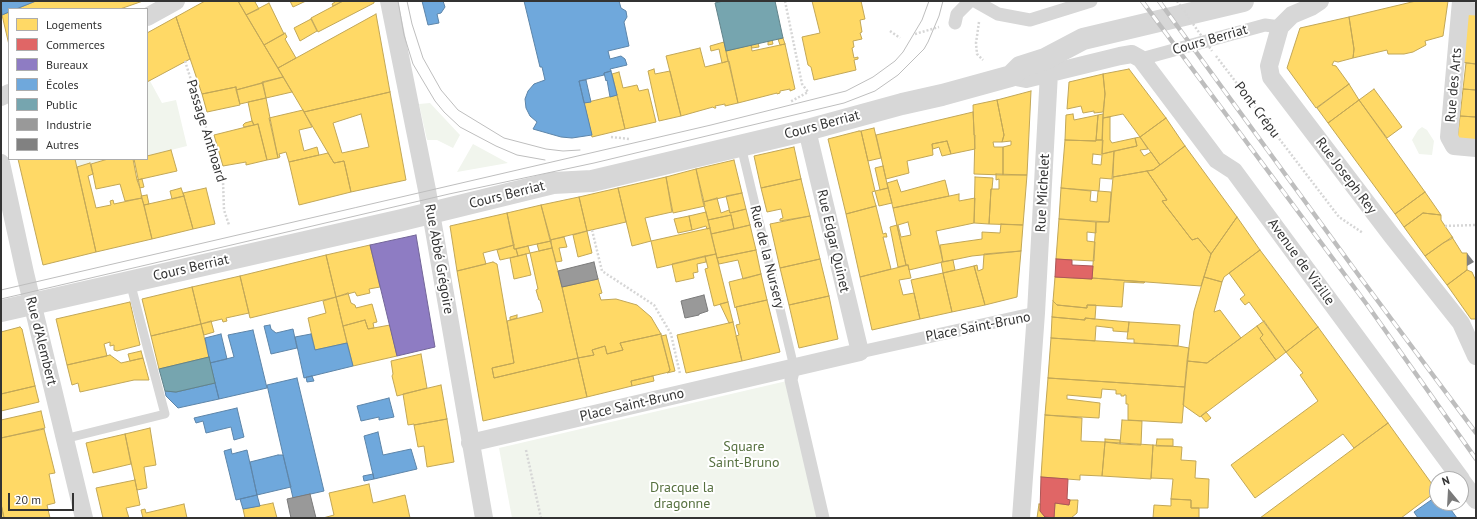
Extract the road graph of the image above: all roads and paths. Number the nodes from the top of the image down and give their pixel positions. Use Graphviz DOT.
graph roads {
  1 [pos="176,1"];
  2 [pos="389,1"];
  3 [pos="785,1"];
  4 [pos="970,1"];
  5 [pos="975,1"];
  6 [pos="1091,1"];
  7 [pos="1177,1"];
  8 [pos="1243,1"];
  9 [pos="1320,1"];
  10 [pos="1466,6"];
  11 [pos="148,16"];
  12 [pos="977,16"];
  13 [pos="955,22"];
  14 [pos="1280,27"];
  15 [pos="890,31"];
  16 [pos="915,34"];
  17 [pos="900,38"];
  18 [pos="1136,57"];
  19 [pos="185,61"];
  20 [pos="1049,73"];
  21 [pos="1011,76"];
  22 [pos="790,102"];
  23 [pos="808,130"];
  24 [pos="611,137"];
  25 [pos="630,139"];
  26 [pos="741,146"];
  27 [pos="1476,148"];
  28 [pos="1,163"];
  29 [pos="431,213"];
  30 [pos="1339,217"];
  31 [pos="229,225"];
  32 [pos="1476,225"];
  33 [pos="1445,226"];
  34 [pos="592,230"];
  35 [pos="130,282"];
  36 [pos="32,303"];
  37 [pos="1,311"];
  38 [pos="1036,313"];
  39 [pos="860,352"];
  40 [pos="1475,353"];
  41 [pos="794,367"];
  42 [pos="684,392"];
  43 [pos="64,439"];
  44 [pos="470,443"];
  45 [pos="528,459"];
  46 [pos="1455,471"];
  47 [pos="1469,490"];
  48 [pos="1476,500"];
  49 [pos="84,518"];
  50 [pos="484,518"];
  51 [pos="541,518"];
  52 [pos="823,518"];
  53 [pos="1021,518"];
  1 -- 11 [label="street"];
  2 -- 29 [label="street, Rue Abbé Grégoire"];
  3 -- 22 [label="path"];
  4 -- 13 [label="street"];
  5 -- 6 [label="street"];
  7 -- 30 [label="path, Pont Crépu, bridge"];
  8 -- 21 [label="street, Cours Berriat"];
  9 -- 14 [label="street"];
  10 -- 27 [label="street, Rue des Arts"];
  12 -- 21 [label="path"];
  13 -- 16 [label="path"];
  14 -- 18 [label="street, Cours Berriat"];
  14 -- 40 [label="street, Rue Joseph Rey"];
  15 -- 17 [label="path"];
  18 -- 20 [label="street, Cours Berriat"];
  18 -- 46 [label="street, Avenue de Vizille"];
  19 -- 31 [label="path, Passage Anthoard"];
  20 -- 21 [label="street, Cours Berriat"];
  20 -- 38 [label="street, Rue Michelet"];
  21 -- 23 [label="street, Cours Berriat"];
  23 -- 26 [label="street, Cours Berriat"];
  23 -- 39 [label="street, Rue Edgar Quinet"];
  24 -- 25 [label="path"];
  26 -- 29 [label="street, Cours Berriat"];
  26 -- 41 [label="lane, Rue de la Nursery"];
  28 -- 36 [label="street, Rue d'Alembert"];
  29 -- 35 [label="street, Cours Berriat"];
  29 -- 44 [label="street, Rue Abbé Grégoire"];
  32 -- 33 [label="path"];
  34 -- 42 [label="path"];
  35 -- 36 [label="street, Cours Berriat"];
  35 -- 43 [label="lane"];
  36 -- 37 [label="street, Cours Berriat"];
  36 -- 43 [label="street, Rue d'Alembert"];
  38 -- 39 [label="street, Place Saint-Bruno"];
  38 -- 53 [label="street, Place Saint-Bruno"];
  39 -- 41 [label="street, Place Saint-Bruno"];
  41 -- 42 [label="street, Place Saint-Bruno"];
  41 -- 52 [label="street"];
  42 -- 44 [label="street, Place Saint-Bruno"];
  43 -- 49 [label="street, Rue d'Alembert"];
  44 -- 50 [label="street, Rue Abbé Grégoire"];
  45 -- 51 [label="path"];
  47 -- 48 [label="street, Avenue de Vizille"];
}
